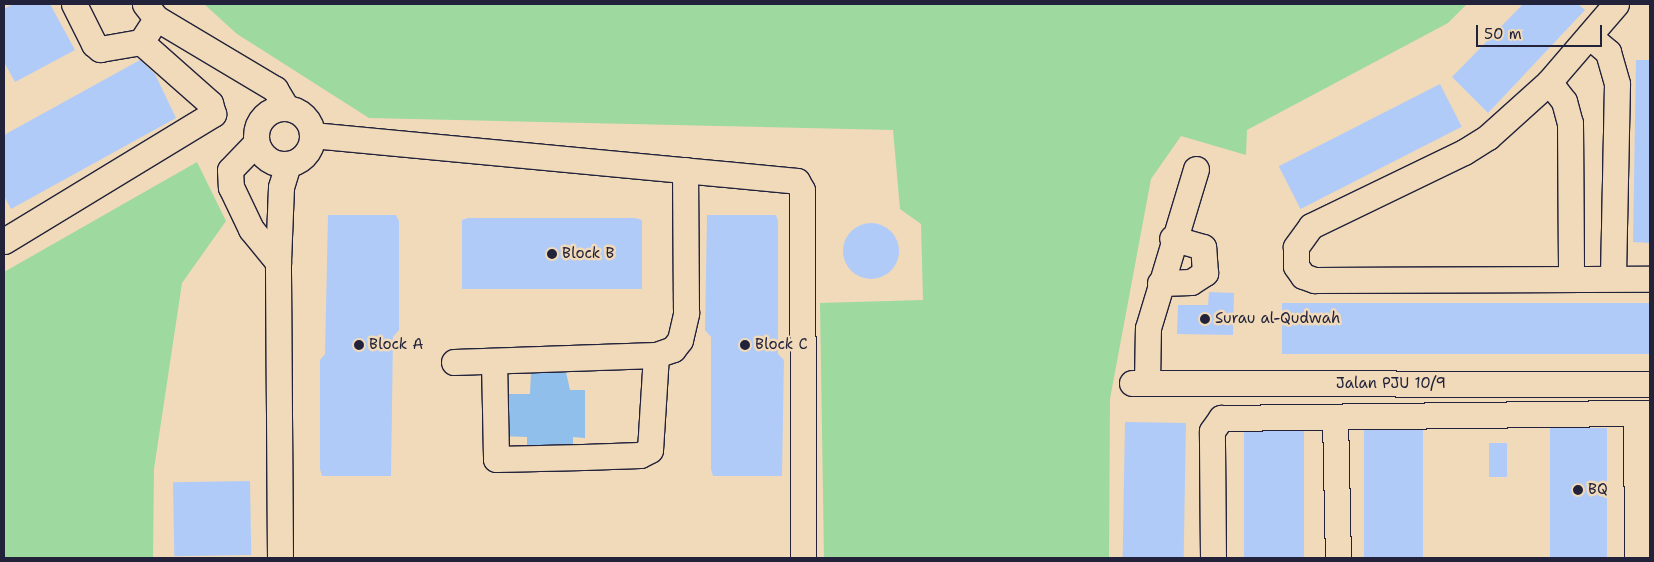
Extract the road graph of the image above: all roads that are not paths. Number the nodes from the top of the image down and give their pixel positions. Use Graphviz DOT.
graph roads {
  1 [pos="74,4"];
  2 [pos="1616,4"];
  3 [pos="151,11"];
  4 [pos="1589,36"];
  5 [pos="141,42"];
  6 [pos="1549,82"];
  7 [pos="277,110"];
  8 [pos="312,135"];
  9 [pos="256,142"];
  10 [pos="288,164"];
  11 [pos="1196,169"];
  12 [pos="685,170"];
  13 [pos="1172,238"];
  14 [pos="4,241"];
  15 [pos="278,262"];
  16 [pos="1613,278"];
  17 [pos="1571,279"];
  18 [pos="1650,279"];
  19 [pos="1160,283"];
  20 [pos="656,355"];
  21 [pos="494,361"];
  22 [pos="454,362"];
  23 [pos="1650,384"];
  24 [pos="1643,413"];
  25 [pos="1336,417"];
  26 [pos="280,558"];
  27 [pos="803,558"];
  28 [pos="1213,558"];
  29 [pos="1338,558"];
  30 [pos="1637,558"];
  1 -- 5 [label="street"];
  2 -- 4 [label="street"];
  3 -- 5 [label="street"];
  3 -- 7 [label="street"];
  4 -- 6 [label="street"];
  4 -- 16 [label="street"];
  5 -- 14 [label="street"];
  6 -- 17 [label="street"];
  6 -- 17 [label="street"];
  7 -- 8 [label="street"];
  7 -- 9 [label="street"];
  8 -- 10 [label="street"];
  8 -- 12 [label="street"];
  9 -- 10 [label="street"];
  9 -- 15 [label="street"];
  10 -- 15 [label="street"];
  11 -- 13 [label="street"];
  12 -- 20 [label="street"];
  12 -- 27 [label="street"];
  13 -- 19 [label="street"];
  13 -- 19 [label="street"];
  15 -- 26 [label="street"];
  16 -- 17 [label="street"];
  16 -- 18 [label="street"];
  19 -- 23 [label="street, Jalan PJU 10/9"];
  20 -- 21 [label="street"];
  20 -- 21 [label="street"];
  21 -- 22 [label="street"];
  24 -- 25 [label="street"];
  24 -- 30 [label="street"];
  25 -- 28 [label="street"];
  25 -- 29 [label="street"];
}
